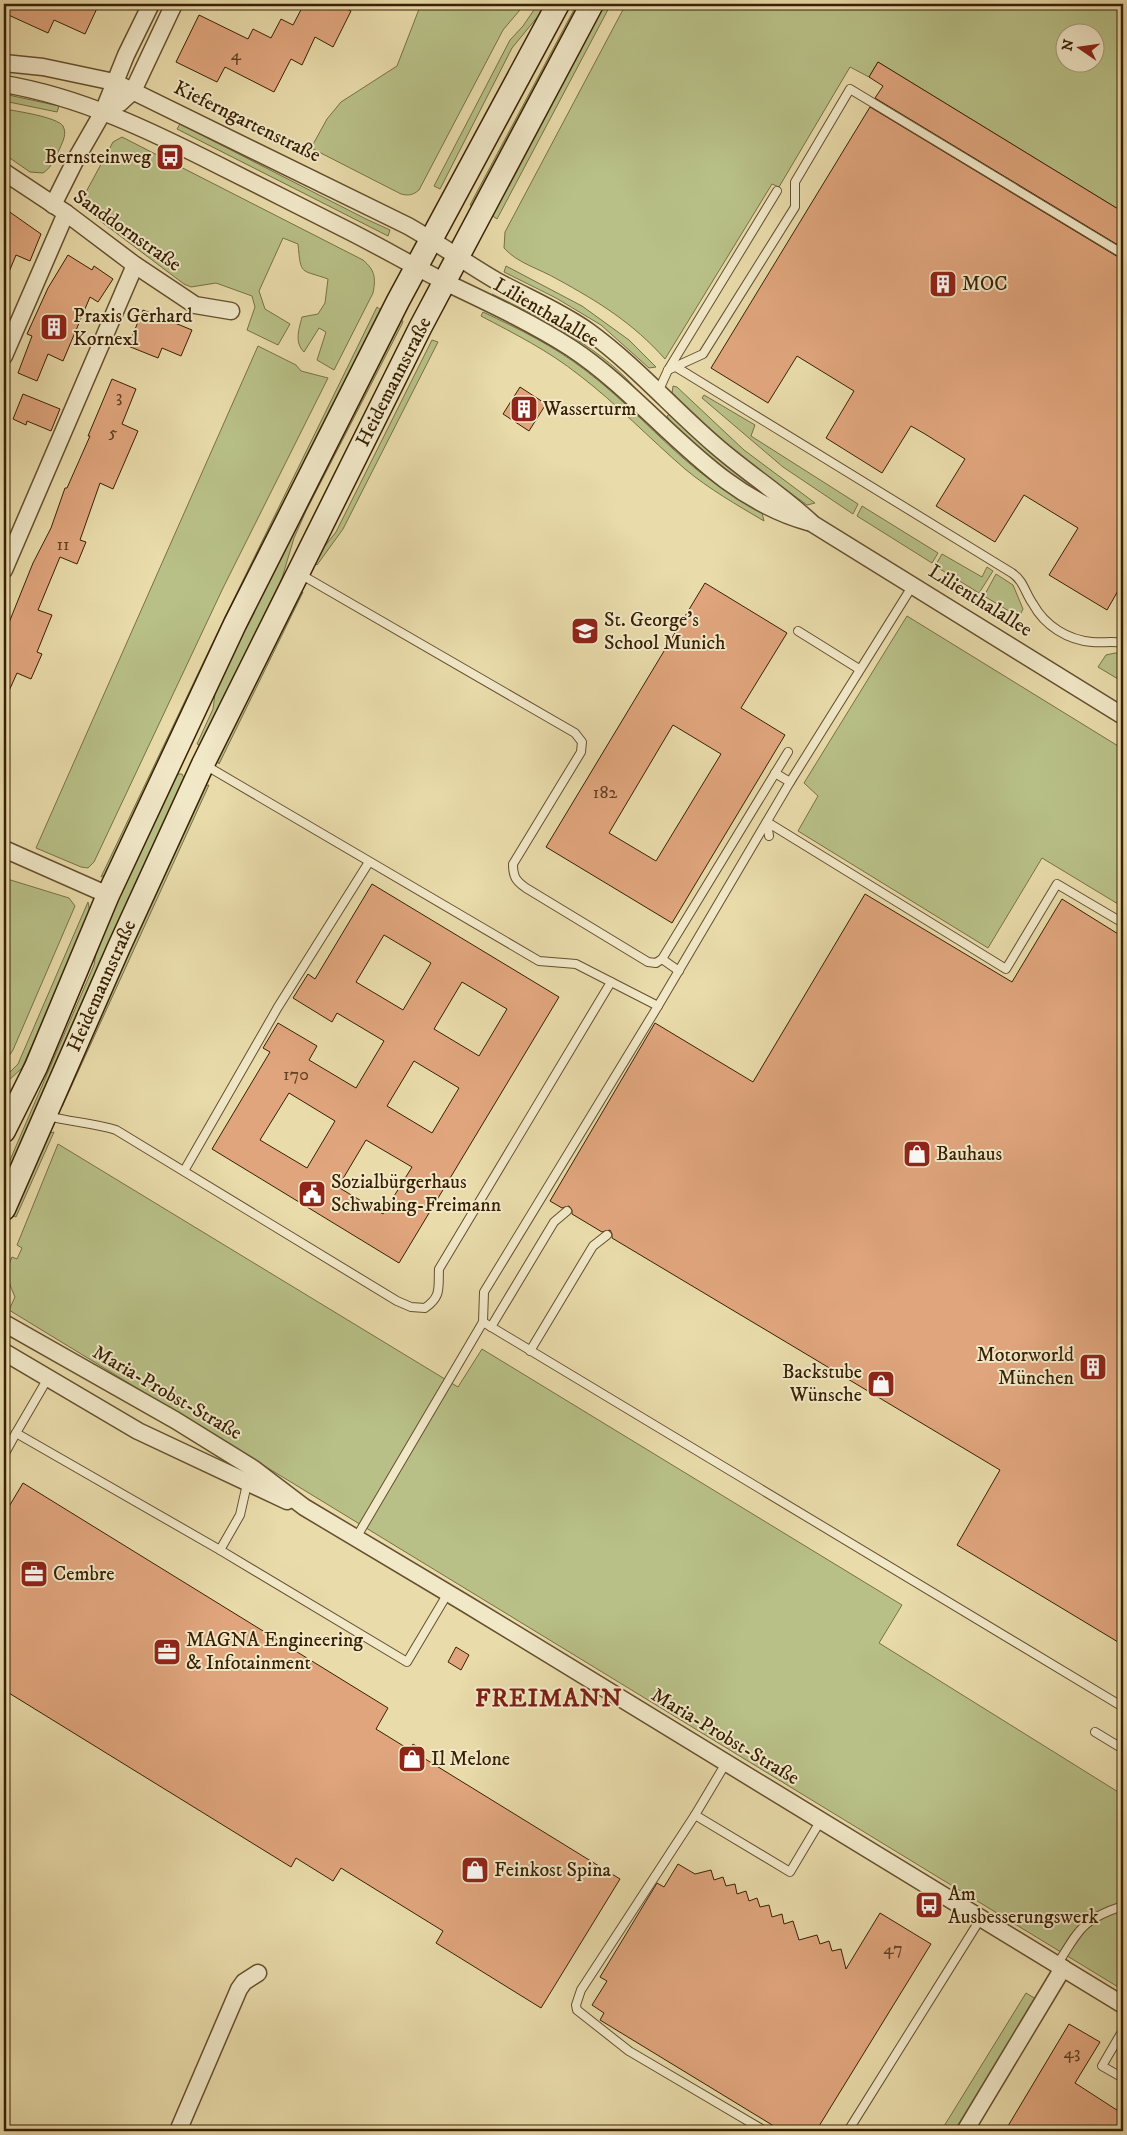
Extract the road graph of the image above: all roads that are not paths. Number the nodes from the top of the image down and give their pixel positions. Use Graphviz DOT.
graph roads {
  1 [pos="151,4"];
  2 [pos="174,4"];
  3 [pos="558,4"];
  4 [pos="592,4"];
  5 [pos="4,63"];
  6 [pos="114,82"];
  7 [pos="4,84"];
  8 [pos="133,91"];
  9 [pos="103,112"];
  10 [pos="4,172"];
  11 [pos="777,191"];
  12 [pos="60,209"];
  13 [pos="432,240"];
  14 [pos="1123,254"];
  15 [pos="458,257"];
  16 [pos="135,264"];
  17 [pos="417,266"];
  18 [pos="445,282"];
  19 [pos="231,310"];
  20 [pos="4,356"];
  21 [pos="676,367"];
  22 [pos="668,370"];
  23 [pos="658,392"];
  24 [pos="644,409"];
  25 [pos="813,524"];
  26 [pos="4,570"];
  27 [pos="298,573"];
  28 [pos="913,584"];
  29 [pos="798,631"];
  30 [pos="1123,643"];
  31 [pos="859,669"];
  32 [pos="1123,716"];
  33 [pos="176,751"];
  34 [pos="788,752"];
  35 [pos="203,764"];
  36 [pos="775,773"];
  37 [pos="790,782"];
  38 [pos="767,822"];
  39 [pos="769,836"];
  40 [pos="4,849"];
  41 [pos="369,862"];
  42 [pos="108,895"];
  43 [pos="1123,923"];
  44 [pos="662,960"];
  45 [pos="679,970"];
  46 [pos="611,982"];
  47 [pos="658,1006"];
  48 [pos="44,1115"];
  49 [pos="4,1131"];
  50 [pos="184,1171"];
  51 [pos="4,1209"];
  52 [pos="567,1211"];
  53 [pos="607,1235"];
  54 [pos="4,1322"];
  55 [pos="483,1322"];
  56 [pos="491,1327"];
  57 [pos="530,1350"];
  58 [pos="4,1352"];
  59 [pos="48,1378"];
  60 [pos="16,1433"];
  61 [pos="4,1455"];
  62 [pos="247,1484"];
  63 [pos="304,1507"];
  64 [pos="356,1538"];
  65 [pos="220,1550"];
  66 [pos="448,1593"];
  67 [pos="1123,1707"];
  68 [pos="1095,1732"];
  69 [pos="1123,1749"];
  70 [pos="726,1763"];
  71 [pos="695,1815"];
  72 [pos="821,1820"];
  73 [pos="1123,1906"];
  74 [pos="981,1918"];
  75 [pos="1060,1967"];
  76 [pos="258,1973"];
  77 [pos="1123,2005"];
  78 [pos="1123,2030"];
  79 [pos="1123,2078"];
  80 [pos="178,2131"];
  81 [pos="765,2131"];
  82 [pos="848,2131"];
  83 [pos="964,2131"];
  1 -- 6 [label="street"];
  2 -- 8 [label="street"];
  3 -- 13 [label="main road, Heidemannstraße"];
  4 -- 15 [label="main road, Heidemannstraße"];
  5 -- 6 [label="street, Kieferngartenstraße"];
  6 -- 8 [label="street, Kieferngartenstraße"];
  6 -- 9 [label="street"];
  7 -- 9 [label="street"];
  8 -- 9 [label="street"];
  8 -- 13 [label="street, Kieferngartenstraße"];
  9 -- 12 [label="street"];
  9 -- 17 [label="street"];
  10 -- 12 [label="street, Sanddornstraße"];
  11 -- 22 [label="lane"];
  12 -- 16 [label="street, Sanddornstraße"];
  12 -- 20 [label="street"];
  13 -- 15 [label="street, Kieferngartenstraße"];
  13 -- 17 [label="main road, Heidemannstraße"];
  14 -- 21 [label="lane"];
  15 -- 18 [label="main road, Heidemannstraße"];
  15 -- 23 [label="street, Lilienthalallee"];
  16 -- 19 [label="street, Sanddornstraße"];
  16 -- 26 [label="street"];
  17 -- 18 [label="street, Lilienthalallee"];
  17 -- 33 [label="main road, Heidemannstraße"];
  18 -- 24 [label="street, Lilienthalallee"];
  18 -- 27 [label="main road, Heidemannstraße"];
  21 -- 22 [label="lane"];
  21 -- 30 [label="lane"];
  22 -- 23 [label="lane"];
  23 -- 24 [label="street"];
  23 -- 25 [label="street, Lilienthalallee"];
  24 -- 25 [label="street, Lilienthalallee"];
  25 -- 28 [label="street, Lilienthalallee"];
  27 -- 35 [label="main road, Heidemannstraße"];
  27 -- 44 [label="lane"];
  28 -- 31 [label="lane"];
  28 -- 32 [label="street, Lilienthalallee"];
  29 -- 31 [label="lane"];
  31 -- 37 [label="lane"];
  33 -- 35 [label="main road"];
  33 -- 42 [label="main road, Heidemannstraße"];
  34 -- 36 [label="lane"];
  35 -- 41 [label="lane"];
  35 -- 48 [label="main road, Heidemannstraße"];
  36 -- 37 [label="lane"];
  36 -- 44 [label="lane"];
  37 -- 38 [label="lane"];
  38 -- 39 [label="lane"];
  38 -- 43 [label="lane"];
  38 -- 45 [label="lane"];
  40 -- 42 [label="street"];
  41 -- 46 [label="lane"];
  41 -- 50 [label="lane"];
  42 -- 49 [label="main road, Heidemannstraße"];
  44 -- 45 [label="lane"];
  45 -- 47 [label="lane"];
  46 -- 47 [label="lane"];
  46 -- 50 [label="lane"];
  47 -- 55 [label="lane"];
  48 -- 50 [label="lane"];
  48 -- 51 [label="main road, Heidemannstraße"];
  52 -- 56 [label="lane"];
  53 -- 57 [label="lane"];
  54 -- 63 [label="street, Maria-Probst-Straße"];
  55 -- 56 [label="lane"];
  55 -- 64 [label="lane"];
  56 -- 57 [label="lane"];
  57 -- 67 [label="lane"];
  58 -- 59 [label="street, Maria-Probst-Straße"];
  59 -- 60 [label="lane"];
  59 -- 62 [label="street, Maria-Probst-Straße"];
  60 -- 61 [label="lane"];
  60 -- 65 [label="lane"];
  62 -- 63 [label="street, Maria-Probst-Straße"];
  62 -- 65 [label="lane"];
  63 -- 64 [label="street, Maria-Probst-Straße"];
  64 -- 66 [label="street, Maria-Probst-Straße"];
  65 -- 66 [label="lane"];
  66 -- 70 [label="street, Maria-Probst-Straße"];
  68 -- 69 [label="lane"];
  70 -- 71 [label="lane"];
  70 -- 72 [label="street, Maria-Probst-Straße"];
  71 -- 72 [label="lane"];
  71 -- 81 [label="lane"];
  72 -- 74 [label="street, Maria-Probst-Straße"];
  73 -- 75 [label="lane"];
  74 -- 75 [label="street, Maria-Probst-Straße"];
  74 -- 82 [label="lane"];
  75 -- 77 [label="street, Maria-Probst-Straße"];
  75 -- 83 [label="street"];
  76 -- 80 [label="street"];
  78 -- 79 [label="lane"];
}
